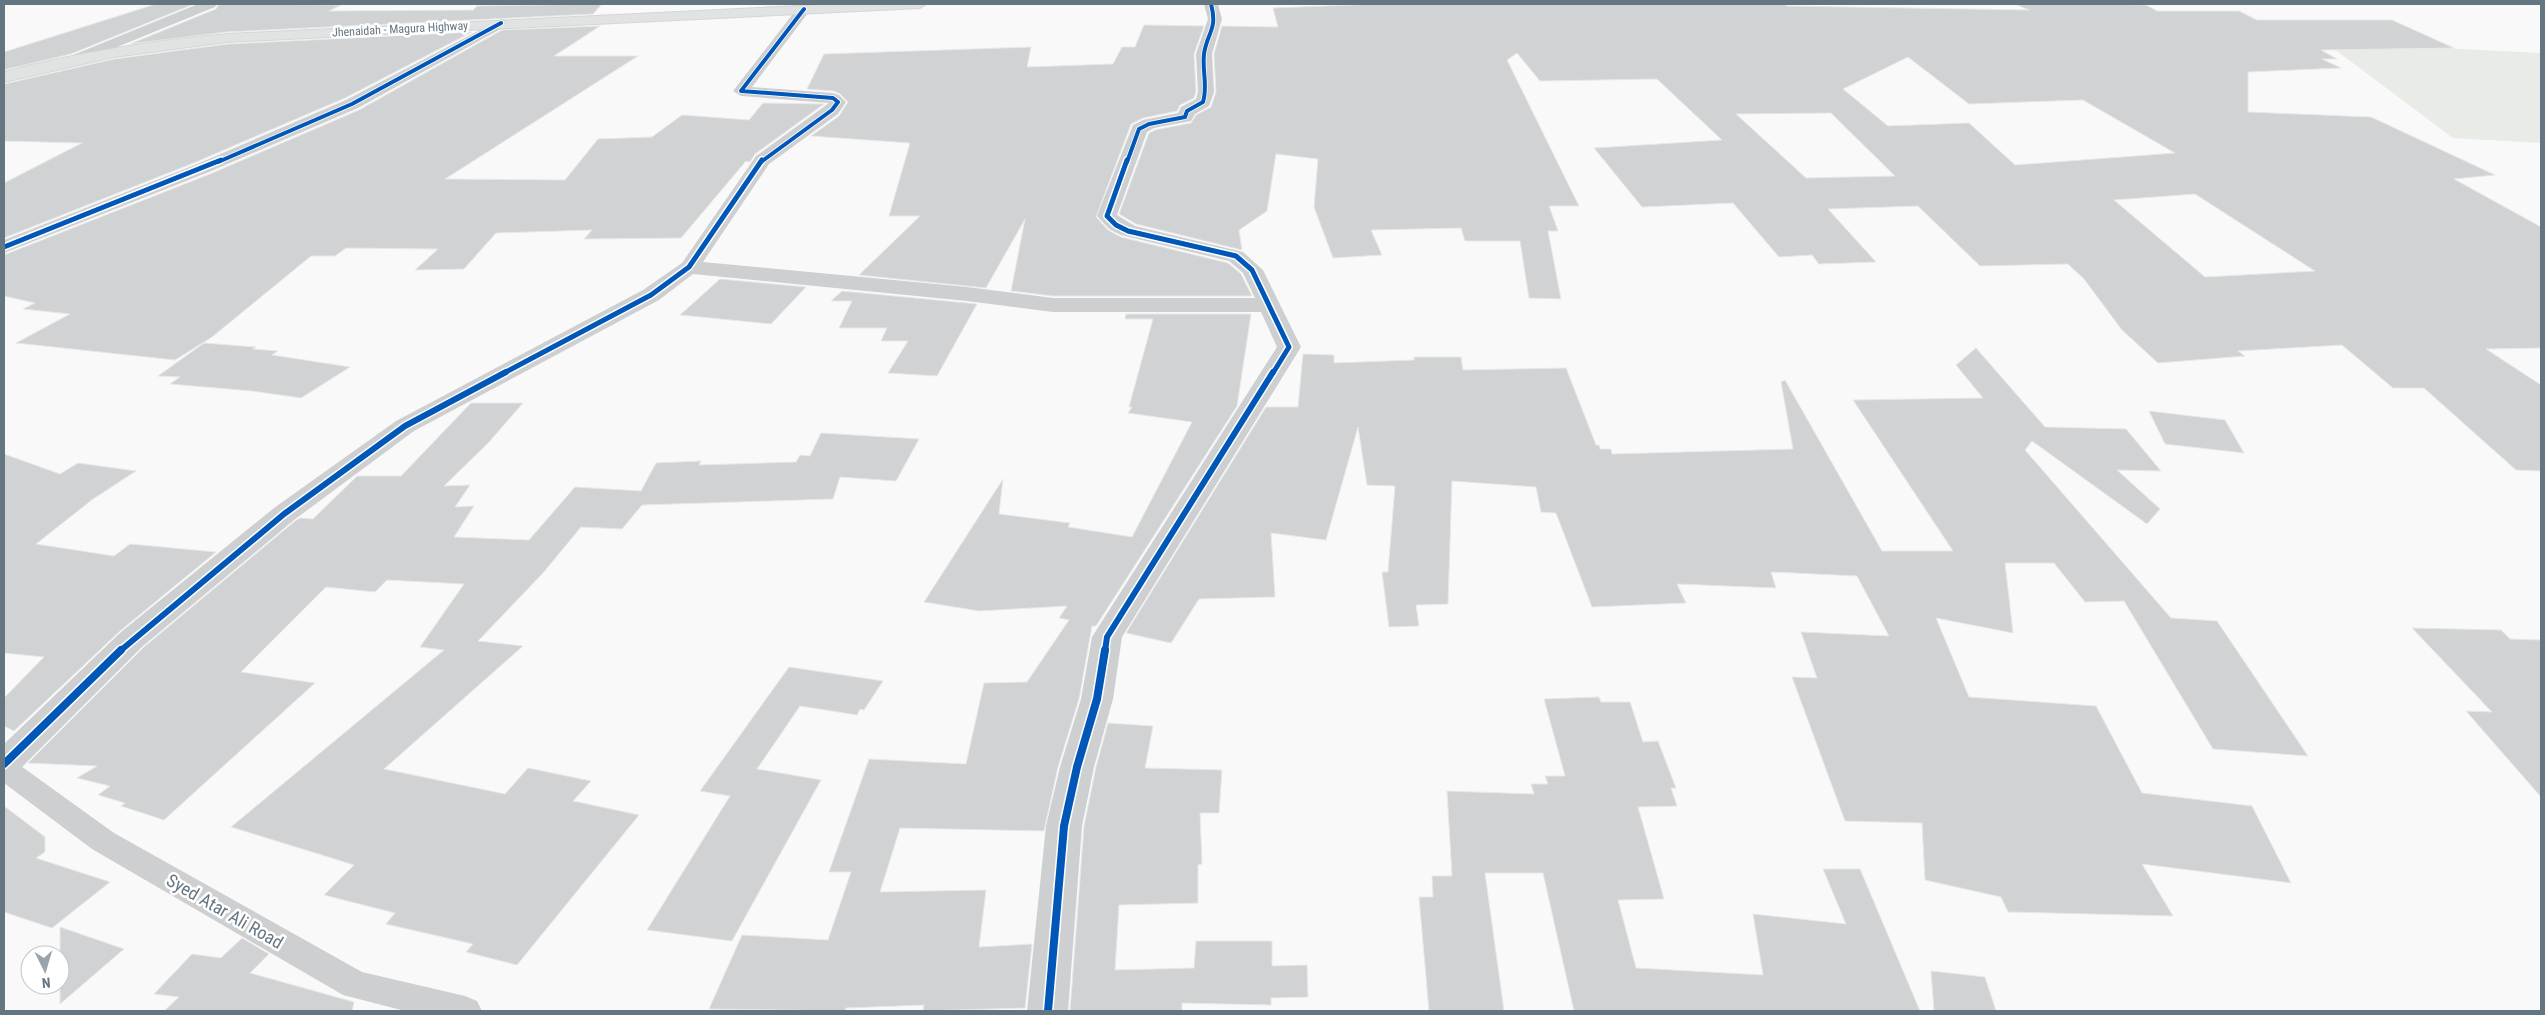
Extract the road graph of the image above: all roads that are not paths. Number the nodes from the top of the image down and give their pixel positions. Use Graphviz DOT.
graph roads {
  1 [pos="210,4"];
  2 [pos="920,4"];
  3 [pos="1211,4"];
  4 [pos="804,9"];
  5 [pos="501,23"];
  6 [pos="78,58"];
  7 [pos="4,77"];
  8 [pos="4,247"];
  9 [pos="689,268"];
  10 [pos="1270,305"];
  11 [pos="4,766"];
  12 [pos="465,1011"];
  13 [pos="1048,1011"];
  1 -- 6 [label="street"];
  2 -- 4 [label="highway, Jhenaidah - Magura Highway"];
  3 -- 10 [label="street"];
  4 -- 5 [label="highway, Jhenaidah - Magura Highway"];
  4 -- 9 [label="street"];
  5 -- 6 [label="highway, Jhenaidah - Magura Highway"];
  5 -- 8 [label="street"];
  6 -- 7 [label="highway, Jhenaidah - Magura Highway"];
  9 -- 10 [label="street"];
  9 -- 11 [label="street"];
  10 -- 13 [label="street"];
  11 -- 12 [label="lane, Syed Atar Ali Road"];
}
